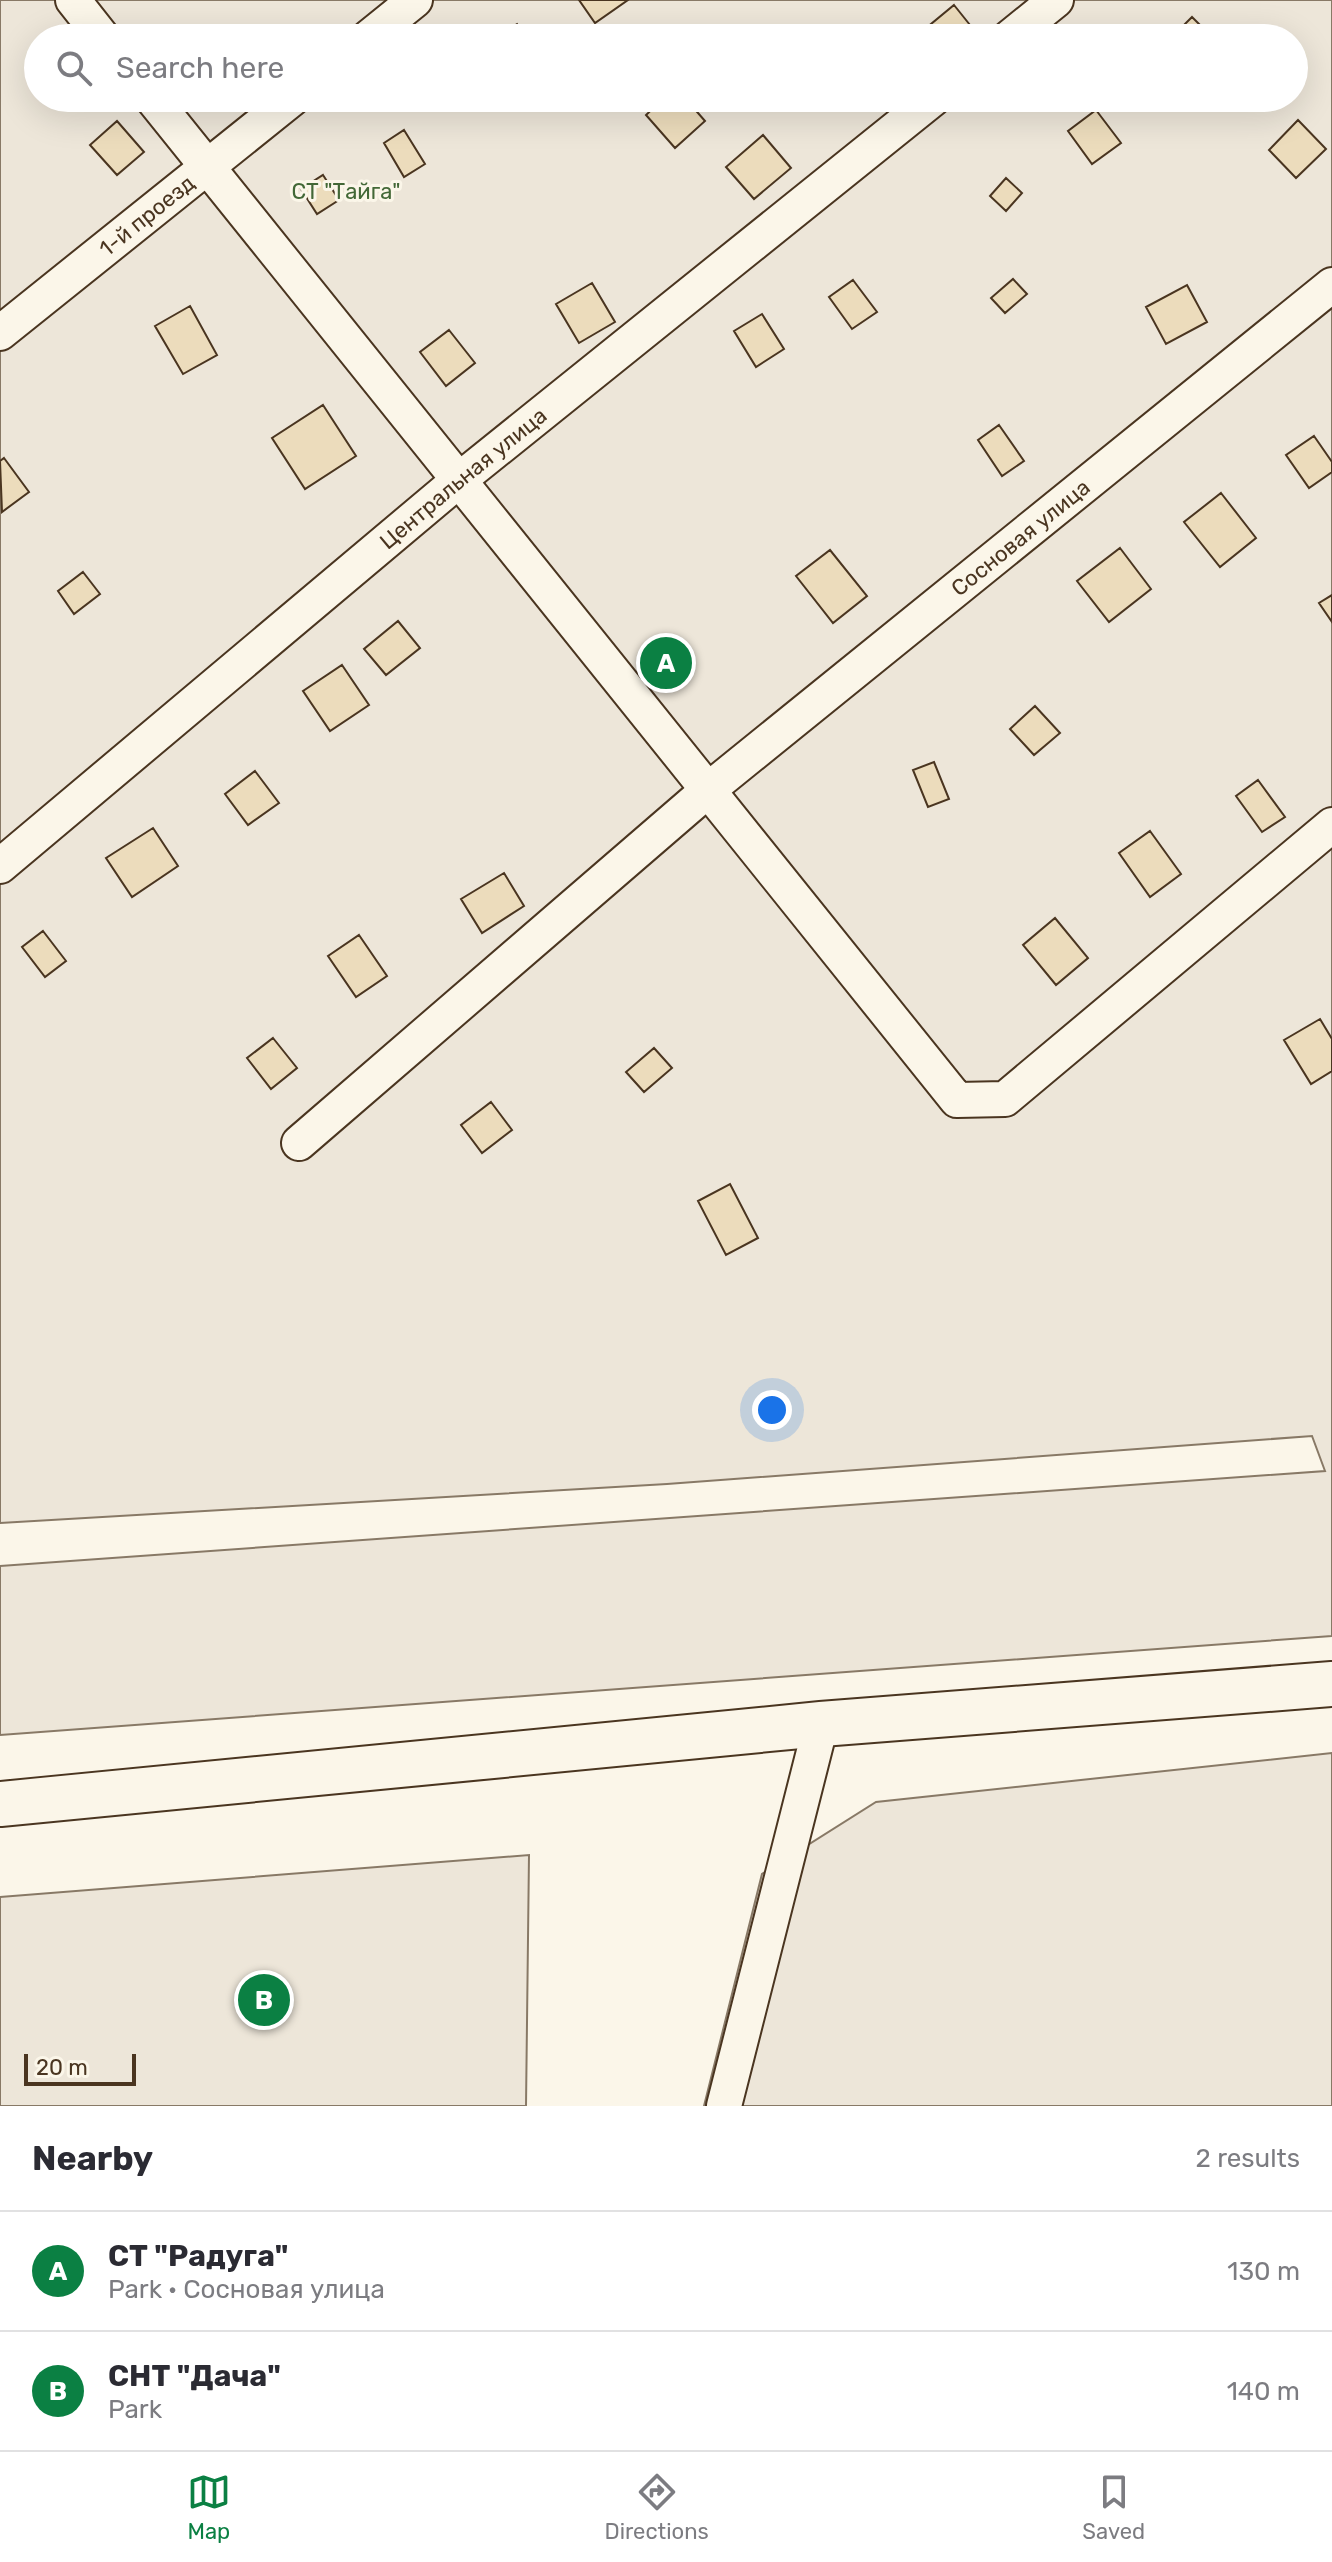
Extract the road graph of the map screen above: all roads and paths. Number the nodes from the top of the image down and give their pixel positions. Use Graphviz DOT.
graph roads {
  1 [pos="73,0"];
  2 [pos="415,0"];
  3 [pos="1056,0"];
  4 [pos="92,24"];
  5 [pos="385,24"];
  6 [pos="1026,24"];
  7 [pos="163,112"];
  8 [pos="276,112"];
  9 [pos="917,112"];
  10 [pos="207,167"];
  11 [pos="1332,285"];
  12 [pos="0,333"];
  13 [pos="459,480"];
  14 [pos="708,790"];
  15 [pos="1332,825"];
  16 [pos="0,866"];
  17 [pos="299,1143"];
  18 [pos="1332,1684"];
  19 [pos="821,1724"];
  20 [pos="0,1804"];
  21 [pos="724,2106"];
  1 -- 4 [label="street"];
  2 -- 5 [label="street"];
  3 -- 6 [label="street"];
  7 -- 10 [label="street"];
  8 -- 10 [label="street, 1-й проезд"];
  9 -- 13 [label="street, Центральная улица"];
  10 -- 12 [label="street, 1-й проезд"];
  10 -- 13 [label="street"];
  11 -- 14 [label="street, Сосновая улица"];
  13 -- 14 [label="street"];
  13 -- 16 [label="street, Центральная улица"];
  14 -- 15 [label="street"];
  14 -- 17 [label="street, Сосновая улица"];
  18 -- 19 [label="main road"];
  19 -- 20 [label="main road"];
  19 -- 21 [label="street"];
}
